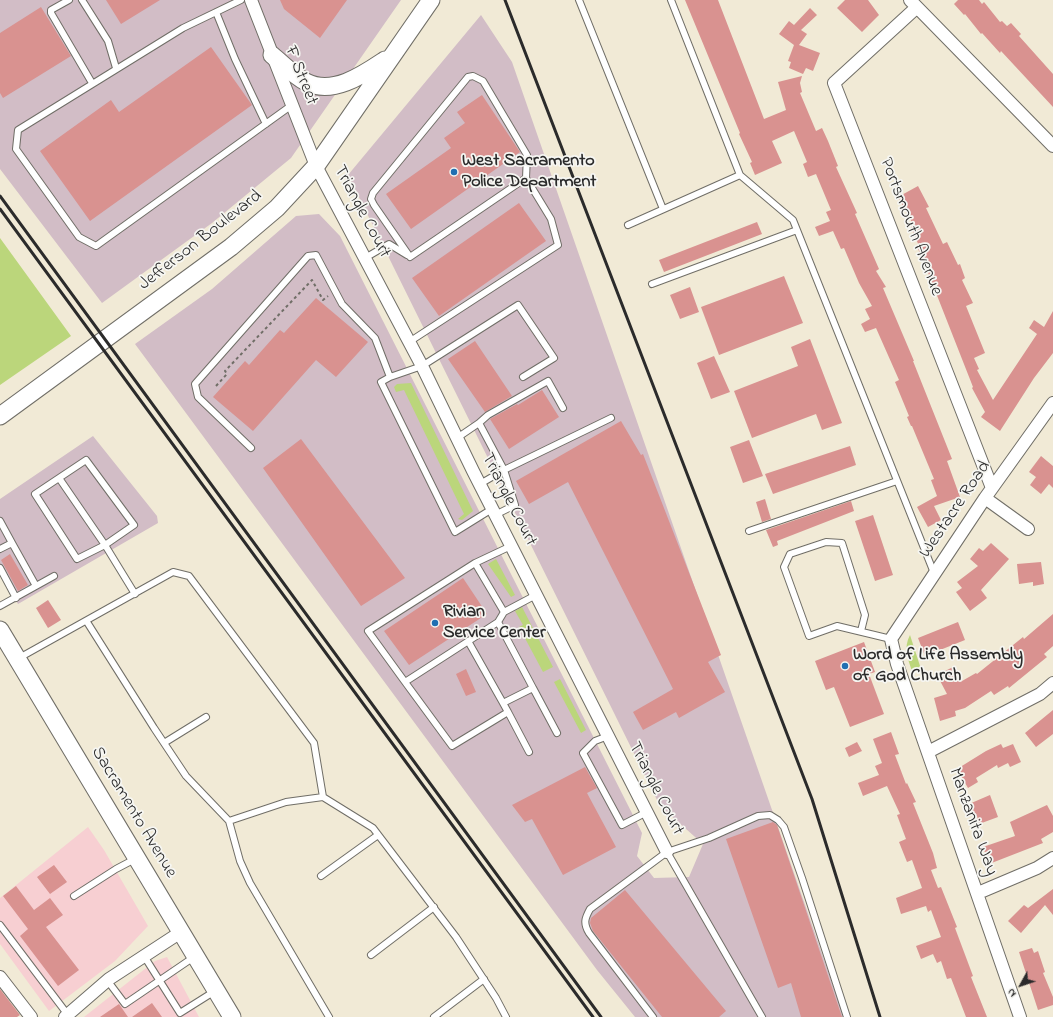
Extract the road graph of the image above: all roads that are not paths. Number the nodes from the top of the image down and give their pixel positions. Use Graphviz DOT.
graph roads {
  1 [pos="69,0"];
  2 [pos="82,0"];
  3 [pos="241,0"];
  4 [pos="251,0"];
  5 [pos="431,0"];
  6 [pos="579,0"];
  7 [pos="671,0"];
  8 [pos="913,4"];
  9 [pos="216,12"];
  10 [pos="394,54"];
  11 [pos="272,55"];
  12 [pos="116,68"];
  13 [pos="92,83"];
  14 [pos="292,105"];
  15 [pos="266,124"];
  16 [pos="1053,146"];
  17 [pos="316,166"];
  18 [pos="740,175"];
  19 [pos="526,178"];
  20 [pos="663,209"];
  21 [pos="628,225"];
  22 [pos="797,230"];
  23 [pos="410,257"];
  24 [pos="365,258"];
  25 [pos="652,284"];
  26 [pos="410,342"];
  27 [pos="422,366"];
  28 [pos="390,377"];
  29 [pos="524,377"];
  30 [pos="1053,403"];
  31 [pos="563,408"];
  32 [pos="0,416"];
  33 [pos="611,418"];
  34 [pos="479,423"];
  35 [pos="457,438"];
  36 [pos="251,448"];
  37 [pos="504,470"];
  38 [pos="59,478"];
  39 [pos="897,481"];
  40 [pos="480,484"];
  41 [pos="992,488"];
  42 [pos="985,498"];
  43 [pos="494,512"];
  44 [pos="0,521"];
  45 [pos="1028,529"];
  46 [pos="749,531"];
  47 [pos="12,543"];
  48 [pos="105,545"];
  49 [pos="511,546"];
  50 [pos="0,550"];
  51 [pos="22,560"];
  52 [pos="475,563"];
  53 [pos="16,564"];
  54 [pos="3,570"];
  55 [pos="29,573"];
  56 [pos="934,573"];
  57 [pos="54,576"];
  58 [pos="23,577"];
  59 [pos="36,586"];
  60 [pos="134,594"];
  61 [pos="536,595"];
  62 [pos="16,598"];
  63 [pos="0,606"];
  64 [pos="504,612"];
  65 [pos="87,622"];
  66 [pos="498,622"];
  67 [pos="0,630"];
  68 [pos="861,631"];
  69 [pos="891,639"];
  70 [pos="468,641"];
  71 [pos="18,659"];
  72 [pos="405,682"];
  73 [pos="1053,683"];
  74 [pos="532,688"];
  75 [pos="503,703"];
  76 [pos="508,712"];
  77 [pos="206,717"];
  78 [pos="557,733"];
  79 [pos="608,736"];
  80 [pos="164,744"];
  81 [pos="529,752"];
  82 [pos="928,752"];
  83 [pos="323,797"];
  84 [pos="647,812"];
  85 [pos="229,821"];
  86 [pos="378,835"];
  87 [pos="667,852"];
  88 [pos="137,858"];
  89 [pos="1053,858"];
  90 [pos="321,876"];
  91 [pos="978,893"];
  92 [pos="74,896"];
  93 [pos="434,907"];
  94 [pos="0,925"];
  95 [pos="181,932"];
  96 [pos="371,955"];
  97 [pos="144,956"];
  98 [pos="195,956"];
  99 [pos="0,977"];
  100 [pos="484,979"];
  101 [pos="107,980"];
  102 [pos="159,980"];
  103 [pos="216,991"];
  104 [pos="66,1016"];
  105 [pos="31,1017"];
  106 [pos="232,1017"];
  107 [pos="329,1017"];
  108 [pos="434,1017"];
  109 [pos="506,1017"];
  110 [pos="653,1017"];
  111 [pos="762,1017"];
  112 [pos="847,1017"];
  113 [pos="1020,1017"];
  1 -- 13 [label="lane"];
  2 -- 12 [label="lane"];
  3 -- 9 [label="lane"];
  4 -- 11 [label="street, F Street"];
  5 -- 10 [label="main road, Jefferson Boulevard"];
  6 -- 20 [label="lane"];
  7 -- 18 [label="lane"];
  8 -- 16 [label="street"];
  8 -- 41 [label="street, Portsmouth Avenue"];
  9 -- 12 [label="lane"];
  9 -- 15 [label="lane"];
  10 -- 11 [label="main road"];
  10 -- 17 [label="main road, Jefferson Boulevard"];
  11 -- 14 [label="street, F Street"];
  12 -- 13 [label="lane"];
  13 -- 15 [label="lane"];
  14 -- 15 [label="lane"];
  14 -- 17 [label="street, F Street"];
  17 -- 24 [label="street, Triangle Court"];
  17 -- 32 [label="main road, Jefferson Boulevard"];
  18 -- 20 [label="lane"];
  18 -- 22 [label="lane"];
  19 -- 23 [label="lane"];
  19 -- 23 [label="lane"];
  19 -- 26 [label="lane"];
  20 -- 21 [label="lane"];
  22 -- 25 [label="lane"];
  22 -- 39 [label="lane"];
  23 -- 24 [label="lane"];
  24 -- 26 [label="street, Triangle Court"];
  26 -- 27 [label="street, Triangle Court"];
  27 -- 28 [label="lane"];
  27 -- 29 [label="lane"];
  27 -- 35 [label="street, Triangle Court"];
  28 -- 36 [label="lane"];
  28 -- 43 [label="lane"];
  30 -- 41 [label="street, Westacre Road"];
  31 -- 34 [label="lane"];
  33 -- 37 [label="lane"];
  34 -- 35 [label="lane"];
  34 -- 37 [label="lane"];
  35 -- 40 [label="street, Triangle Court"];
  37 -- 40 [label="lane"];
  37 -- 43 [label="lane"];
  38 -- 48 [label="lane"];
  38 -- 48 [label="lane"];
  38 -- 48 [label="lane"];
  39 -- 46 [label="lane"];
  39 -- 56 [label="lane"];
  40 -- 43 [label="street, Triangle Court"];
  41 -- 42 [label="street, Westacre Road"];
  42 -- 45 [label="street"];
  42 -- 56 [label="street, Westacre Road"];
  43 -- 49 [label="street, Triangle Court"];
  44 -- 47 [label="lane"];
  47 -- 50 [label="lane"];
  47 -- 51 [label="lane"];
  48 -- 60 [label="lane"];
  49 -- 52 [label="lane"];
  49 -- 61 [label="street, Triangle Court"];
  51 -- 53 [label="lane"];
  51 -- 55 [label="lane"];
  52 -- 64 [label="lane"];
  52 -- 72 [label="lane"];
  54 -- 62 [label="lane"];
  55 -- 58 [label="lane"];
  55 -- 59 [label="lane"];
  56 -- 69 [label="street, Westacre Road"];
  57 -- 59 [label="lane"];
  59 -- 62 [label="lane"];
  60 -- 65 [label="lane"];
  60 -- 83 [label="lane"];
  61 -- 64 [label="lane"];
  61 -- 79 [label="street, Triangle Court"];
  62 -- 63 [label="lane"];
  64 -- 66 [label="lane"];
  65 -- 71 [label="lane"];
  65 -- 80 [label="lane"];
  66 -- 70 [label="lane"];
  66 -- 74 [label="lane"];
  67 -- 71 [label="main road, Sacramento Avenue"];
  68 -- 68 [label="lane"];
  68 -- 69 [label="lane"];
  69 -- 82 [label="street, Manzanita Way"];
  70 -- 72 [label="lane"];
  70 -- 75 [label="lane"];
  71 -- 88 [label="main road, Sacramento Avenue"];
  72 -- 76 [label="lane"];
  73 -- 82 [label="street"];
  74 -- 75 [label="lane"];
  74 -- 78 [label="lane"];
  75 -- 76 [label="lane"];
  76 -- 81 [label="lane"];
  77 -- 80 [label="lane"];
  79 -- 84 [label="street, Triangle Court"];
  79 -- 84 [label="lane"];
  80 -- 85 [label="lane"];
  82 -- 91 [label="street, Manzanita Way"];
  83 -- 85 [label="lane"];
  83 -- 86 [label="lane"];
  84 -- 87 [label="street, Triangle Court"];
  85 -- 107 [label="lane"];
  86 -- 90 [label="lane"];
  86 -- 93 [label="lane"];
  87 -- 110 [label="lane"];
  87 -- 111 [label="lane"];
  87 -- 112 [label="lane"];
  88 -- 92 [label="lane"];
  88 -- 95 [label="main road, Sacramento Avenue"];
  89 -- 91 [label="street"];
  91 -- 113 [label="street, Manzanita Way"];
  93 -- 96 [label="lane"];
  93 -- 100 [label="lane"];
  94 -- 104 [label="lane"];
  95 -- 97 [label="street"];
  95 -- 98 [label="main road, Sacramento Avenue"];
  97 -- 101 [label="street"];
  97 -- 102 [label="lane"];
  98 -- 102 [label="lane"];
  98 -- 103 [label="main road, Sacramento Avenue"];
  99 -- 105 [label="street"];
  100 -- 108 [label="lane"];
  100 -- 109 [label="lane"];
  101 -- 102 [label="lane"];
  101 -- 104 [label="street"];
  102 -- 103 [label="lane"];
  103 -- 106 [label="main road, Sacramento Avenue"];
}
